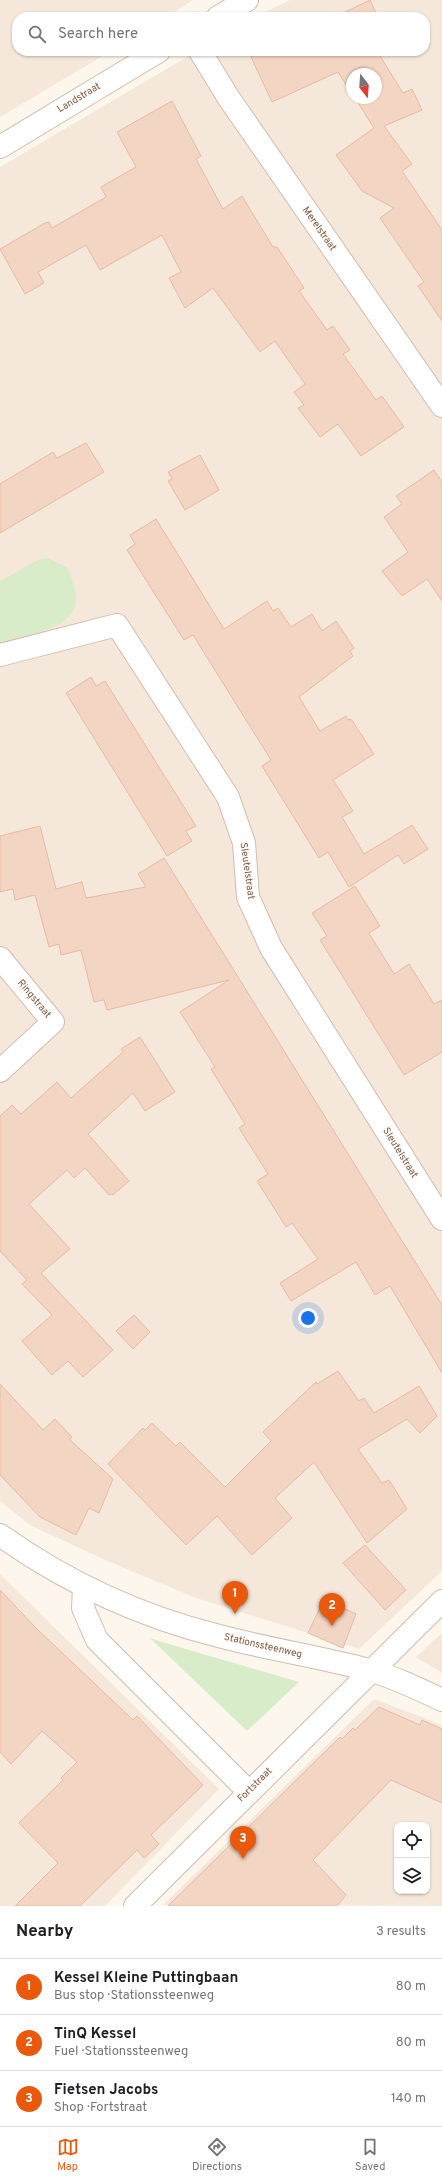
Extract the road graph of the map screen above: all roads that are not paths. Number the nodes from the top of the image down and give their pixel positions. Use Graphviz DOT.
graph roads {
  1 [pos="247,0"];
  2 [pos="227,12"];
  3 [pos="151,56"];
  4 [pos="203,56"];
  5 [pos="0,147"];
  6 [pos="442,406"];
  7 [pos="0,656"];
  8 [pos="0,958"];
  9 [pos="0,1071"];
  10 [pos="442,1219"];
  11 [pos="0,1535"];
  12 [pos="84,1588"];
  13 [pos="442,1600"];
  14 [pos="370,1670"];
  15 [pos="442,1700"];
  16 [pos="249,1792"];
  17 [pos="140,1904"];
  1 -- 2 [label="street"];
  3 -- 5 [label="street, Landstraat"];
  4 -- 6 [label="street, Merelstraat"];
  7 -- 10 [label="street, Sleutelstraat"];
  8 -- 9 [label="street, Ringstraat"];
  11 -- 12 [label="street, Stationssteenweg"];
  12 -- 14 [label="street, Stationssteenweg"];
  12 -- 16 [label="street"];
  13 -- 14 [label="street, Fortstraat"];
  14 -- 15 [label="street, Stationssteenweg"];
  14 -- 16 [label="street, Fortstraat"];
  16 -- 17 [label="street, Fortstraat"];
}
